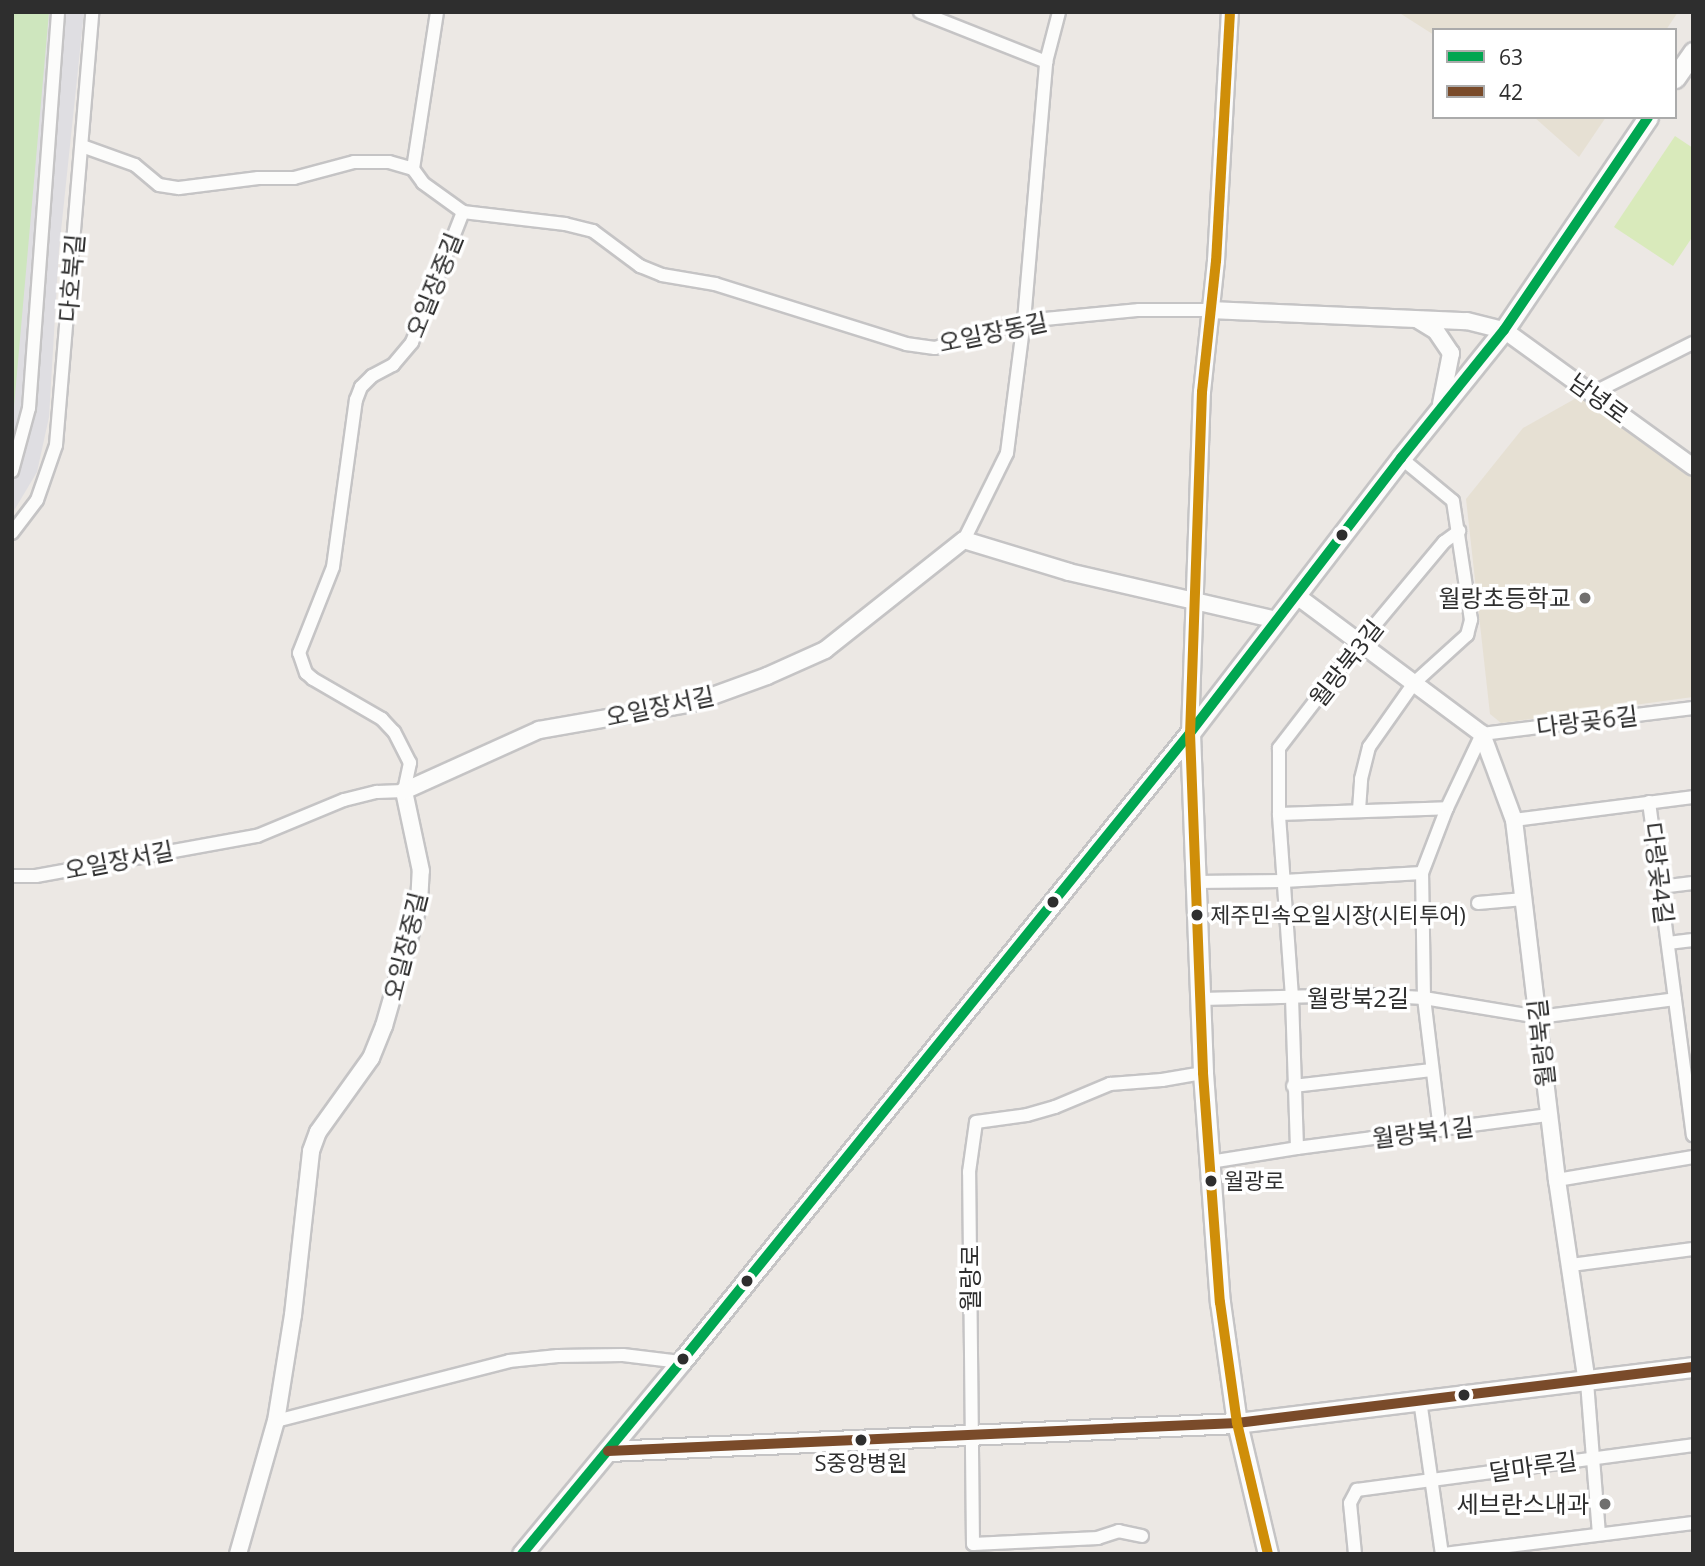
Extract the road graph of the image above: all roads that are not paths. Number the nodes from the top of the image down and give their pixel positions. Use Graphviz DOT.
graph roads {
  1 [pos="58,12"];
  2 [pos="92,12"];
  3 [pos="437,12"];
  4 [pos="920,12"];
  5 [pos="1059,12"];
  6 [pos="1230,12"];
  7 [pos="1693,52"];
  8 [pos="1046,62"];
  9 [pos="1677,75"];
  10 [pos="1647,119"];
  11 [pos="82,146"];
  12 [pos="413,169"];
  13 [pos="463,212"];
  14 [pos="1210,310"];
  15 [pos="1416,319"];
  16 [pos="1024,321"];
  17 [pos="1504,330"];
  18 [pos="1693,343"];
  19 [pos="1593,393"];
  20 [pos="1438,412"];
  21 [pos="1401,458"];
  22 [pos="1693,467"];
  23 [pos="12,471"];
  24 [pos="1459,531"];
  25 [pos="12,533"];
  26 [pos="964,540"];
  27 [pos="1297,596"];
  28 [pos="1193,601"];
  29 [pos="1278,620"];
  30 [pos="1359,644"];
  31 [pos="1413,683"];
  32 [pos="1693,708"];
  33 [pos="1190,733"];
  34 [pos="1482,734"];
  35 [pos="404,791"];
  36 [pos="1693,797"];
  37 [pos="1649,802"];
  38 [pos="1447,808"];
  39 [pos="1359,810"];
  40 [pos="1279,814"];
  41 [pos="1514,820"];
  42 [pos="1422,873"];
  43 [pos="12,876"];
  44 [pos="1284,881"];
  45 [pos="1195,882"];
  46 [pos="1693,883"];
  47 [pos="1660,887"];
  48 [pos="1524,899"];
  49 [pos="1478,903"];
  50 [pos="1693,940"];
  51 [pos="1668,943"];
  52 [pos="1292,998"];
  53 [pos="1424,998"];
  54 [pos="1200,999"];
  55 [pos="1675,999"];
  56 [pos="1539,1017"];
  57 [pos="1687,1046"];
  58 [pos="1432,1070"];
  59 [pos="1203,1073"];
  60 [pos="1293,1086"];
  61 [pos="1549,1115"];
  62 [pos="1440,1130"];
  63 [pos="1693,1135"];
  64 [pos="1297,1148"];
  65 [pos="1693,1157"];
  66 [pos="1210,1162"];
  67 [pos="1557,1180"];
  68 [pos="1693,1249"];
  69 [pos="1571,1265"];
  70 [pos="681,1362"];
  71 [pos="1693,1367"];
  72 [pos="1587,1382"];
  73 [pos="1420,1400"];
  74 [pos="276,1421"];
  75 [pos="1237,1423"];
  76 [pos="970,1435"];
  77 [pos="1693,1444"];
  78 [pos="608,1451"];
  79 [pos="1593,1458"];
  80 [pos="1431,1480"];
  81 [pos="1693,1523"];
  82 [pos="1599,1534"];
  83 [pos="1142,1536"];
  84 [pos="1005,1549"];
  85 [pos="238,1554"];
  86 [pos="522,1554"];
  87 [pos="1268,1554"];
  88 [pos="1355,1554"];
  89 [pos="1443,1554"];
  1 -- 23 [label="street"];
  2 -- 11 [label="street, 다호북길"];
  3 -- 12 [label="street"];
  4 -- 8 [label="street"];
  5 -- 8 [label="street"];
  6 -- 14 [label="street"];
  7 -- 9 [label="main road"];
  8 -- 16 [label="street"];
  10 -- 17 [label="main road"];
  11 -- 12 [label="street"];
  11 -- 25 [label="street, 다호북길"];
  12 -- 13 [label="street, 오일장중길"];
  13 -- 16 [label="street, 오일장동길"];
  13 -- 35 [label="street, 오일장중길"];
  14 -- 15 [label="street, 오일장동길"];
  14 -- 16 [label="street, 오일장동길"];
  14 -- 28 [label="street"];
  15 -- 17 [label="street, 오일장동길"];
  15 -- 20 [label="street"];
  16 -- 26 [label="street"];
  17 -- 19 [label="street, 남녕로"];
  17 -- 20 [label="main road"];
  18 -- 19 [label="street"];
  19 -- 22 [label="street, 남녕로"];
  20 -- 21 [label="main road"];
  21 -- 24 [label="street"];
  21 -- 27 [label="main road"];
  24 -- 30 [label="street, 월랑북3길"];
  24 -- 31 [label="street"];
  26 -- 28 [label="street"];
  26 -- 35 [label="street, 오일장서길"];
  27 -- 29 [label="main road"];
  27 -- 30 [label="street"];
  28 -- 29 [label="street"];
  28 -- 33 [label="street"];
  29 -- 33 [label="main road"];
  30 -- 31 [label="street"];
  30 -- 40 [label="street, 월랑북3길"];
  31 -- 34 [label="street"];
  31 -- 39 [label="street"];
  32 -- 34 [label="street, 다랑곶6길"];
  33 -- 45 [label="main road"];
  33 -- 70 [label="main road"];
  34 -- 38 [label="street"];
  34 -- 41 [label="street, 월랑북길"];
  35 -- 43 [label="street, 오일장서길"];
  35 -- 74 [label="street, 오일장중길"];
  36 -- 37 [label="street"];
  37 -- 41 [label="street"];
  37 -- 47 [label="street, 다랑곶4길"];
  38 -- 39 [label="street"];
  38 -- 42 [label="street"];
  39 -- 40 [label="street"];
  40 -- 44 [label="street, 월랑북3길"];
  41 -- 48 [label="street, 월랑북길"];
  42 -- 44 [label="street"];
  42 -- 53 [label="street, 월랑북2길"];
  44 -- 45 [label="street"];
  44 -- 52 [label="street, 월랑북2길"];
  45 -- 54 [label="main road"];
  46 -- 47 [label="street"];
  47 -- 51 [label="street, 다랑곶4길"];
  48 -- 49 [label="street"];
  48 -- 56 [label="street, 월랑북길"];
  50 -- 51 [label="street, 다랑곶4길"];
  51 -- 55 [label="street, 다랑곶4길"];
  52 -- 53 [label="street, 월랑북2길"];
  52 -- 54 [label="street, 월랑북2길"];
  52 -- 60 [label="street"];
  53 -- 56 [label="street, 월랑북2길"];
  53 -- 58 [label="street, 월랑북2길"];
  54 -- 59 [label="main road"];
  55 -- 56 [label="street"];
  55 -- 57 [label="street, 다랑곶4길"];
  56 -- 61 [label="street, 월랑북길"];
  57 -- 63 [label="street, 다랑곶4길"];
  58 -- 60 [label="street"];
  58 -- 62 [label="street, 월랑북2길"];
  59 -- 66 [label="main road"];
  59 -- 76 [label="street, 월랑로"];
  60 -- 64 [label="street"];
  61 -- 62 [label="street, 월랑북1길"];
  61 -- 67 [label="street, 월랑북길"];
  62 -- 64 [label="street, 월랑북1길"];
  64 -- 66 [label="street, 월랑북1길"];
  65 -- 67 [label="street"];
  66 -- 75 [label="main road"];
  67 -- 69 [label="street, 월랑북길"];
  68 -- 69 [label="street"];
  69 -- 72 [label="street, 월랑북길"];
  70 -- 74 [label="street"];
  70 -- 78 [label="main road"];
  71 -- 72 [label="main road"];
  72 -- 73 [label="main road"];
  72 -- 79 [label="street, 달마루길"];
  73 -- 75 [label="main road"];
  73 -- 80 [label="street"];
  74 -- 85 [label="street, 오일장중길"];
  75 -- 76 [label="main road"];
  75 -- 87 [label="main road"];
  76 -- 78 [label="main road"];
  76 -- 84 [label="street, 월랑로"];
  77 -- 79 [label="street, 달마루길"];
  78 -- 86 [label="main road"];
  79 -- 80 [label="street, 달마루길"];
  79 -- 82 [label="street, 달마루길"];
  80 -- 88 [label="street, 달마루길"];
  80 -- 89 [label="street"];
  81 -- 82 [label="street"];
  82 -- 89 [label="street"];
  83 -- 84 [label="street, 월랑로"];
}
